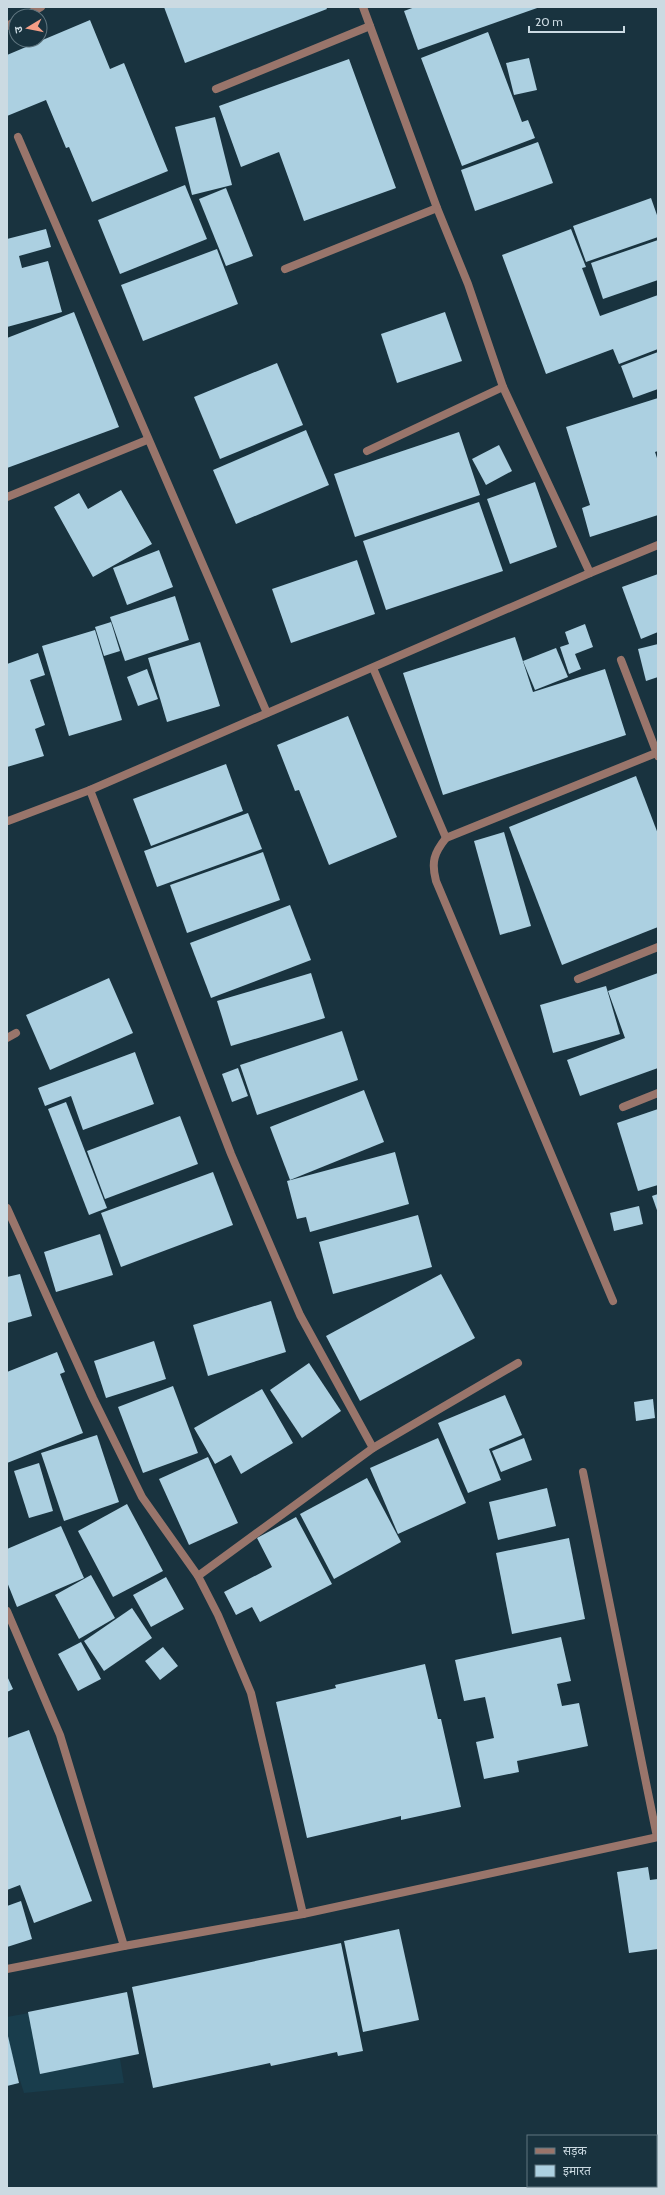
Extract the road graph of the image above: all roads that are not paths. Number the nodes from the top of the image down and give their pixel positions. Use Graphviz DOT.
graph roads {
  1 [pos="363,7"];
  2 [pos="370,26"];
  3 [pos="216,90"];
  4 [pos="18,137"];
  5 [pos="437,208"];
  6 [pos="285,269"];
  7 [pos="503,387"];
  8 [pos="147,440"];
  9 [pos="367,451"];
  10 [pos="7,497"];
  11 [pos="658,545"];
  12 [pos="590,573"];
  13 [pos="621,660"];
  14 [pos="374,668"];
  15 [pos="266,713"];
  16 [pos="657,755"];
  17 [pos="90,790"];
  18 [pos="8,821"];
  19 [pos="446,838"];
  20 [pos="658,947"];
  21 [pos="578,978"];
  22 [pos="16,1033"];
  23 [pos="7,1038"];
  24 [pos="658,1093"];
  25 [pos="623,1106"];
  26 [pos="7,1208"];
  27 [pos="613,1301"];
  28 [pos="518,1363"];
  29 [pos="373,1448"];
  30 [pos="583,1472"];
  31 [pos="198,1576"];
  32 [pos="7,1611"];
  33 [pos="657,1837"];
  34 [pos="303,1914"];
  35 [pos="124,1946"];
  36 [pos="7,1970"];
  1 -- 2 [label="street"];
  2 -- 3 [label="street"];
  2 -- 5 [label="street"];
  4 -- 8 [label="street"];
  5 -- 6 [label="street"];
  5 -- 7 [label="street"];
  7 -- 9 [label="street"];
  7 -- 12 [label="street"];
  8 -- 10 [label="street"];
  8 -- 15 [label="street"];
  11 -- 12 [label="street"];
  12 -- 14 [label="street"];
  13 -- 16 [label="street"];
  14 -- 15 [label="street"];
  14 -- 19 [label="street"];
  15 -- 17 [label="street"];
  16 -- 19 [label="street"];
  17 -- 18 [label="street"];
  17 -- 29 [label="street"];
  19 -- 27 [label="street"];
  20 -- 21 [label="street"];
  22 -- 23 [label="street"];
  24 -- 25 [label="street"];
  26 -- 31 [label="street"];
  28 -- 29 [label="street"];
  29 -- 31 [label="street"];
  30 -- 33 [label="street"];
  31 -- 34 [label="street"];
  32 -- 35 [label="street"];
  33 -- 34 [label="street"];
  34 -- 35 [label="street"];
  35 -- 36 [label="street"];
}
